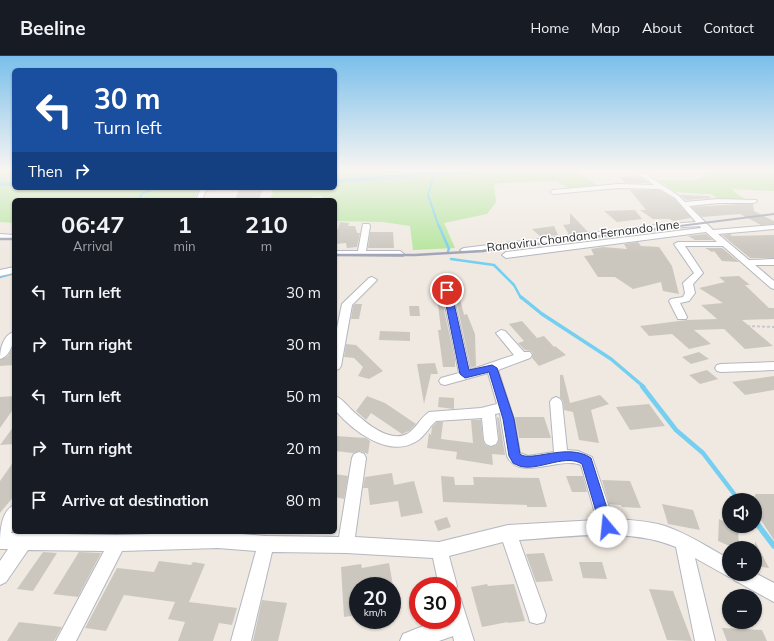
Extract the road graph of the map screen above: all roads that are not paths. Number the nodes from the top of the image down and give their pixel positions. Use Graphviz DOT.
graph roads {
  1 [pos="677,198"];
  2 [pos="754,201"];
  3 [pos="684,204"];
  4 [pos="366,226"];
  5 [pos="774,227"];
  6 [pos="706,228"];
  7 [pos="0,236"];
  8 [pos="12,237"];
  9 [pos="725,244"];
  10 [pos="464,250"];
  11 [pos="337,253"];
  12 [pos="362,254"];
  13 [pos="400,254"];
  14 [pos="506,255"];
  15 [pos="774,262"];
  16 [pos="748,263"];
  17 [pos="12,270"];
  18 [pos="0,273"];
  19 [pos="372,280"];
  20 [pos="774,286"];
  21 [pos="447,290"];
  22 [pos="682,317"];
  23 [pos="501,333"];
  24 [pos="12,338"];
  25 [pos="0,355"];
  26 [pos="337,356"];
  27 [pos="774,366"];
  28 [pos="492,368"];
  29 [pos="721,368"];
  30 [pos="465,374"];
  31 [pos="445,381"];
  32 [pos="556,402"];
  33 [pos="337,404"];
  34 [pos="504,407"];
  35 [pos="488,411"];
  36 [pos="491,440"];
  37 [pos="561,456"];
  38 [pos="359,458"];
  39 [pos="12,517"];
  40 [pos="607,527"];
  41 [pos="0,534"];
  42 [pos="508,534"];
  43 [pos="219,536"];
  44 [pos="0,541"];
  45 [pos="23,542"];
  46 [pos="683,542"];
  47 [pos="117,544"];
  48 [pos="266,544"];
  49 [pos="346,545"];
  50 [pos="439,550"];
  51 [pos="722,564"];
  52 [pos="0,576"];
  53 [pos="446,577"];
  54 [pos="752,581"];
  55 [pos="774,594"];
  56 [pos="537,615"];
  57 [pos="461,633"];
  58 [pos="66,641"];
  59 [pos="241,641"];
  60 [pos="410,641"];
  61 [pos="705,641"];
  1 -- 3 [label="street"];
  2 -- 3 [label="street"];
  3 -- 6 [label="street"];
  4 -- 12 [label="street"];
  5 -- 6 [label="street"];
  6 -- 9 [label="street"];
  6 -- 10 [label="street, Ranaviru Chandana Fernando lane"];
  6 -- 14 [label="street"];
  7 -- 8 [label="street"];
  9 -- 16 [label="street"];
  9 -- 22 [label="street"];
  11 -- 12 [label="street"];
  12 -- 13 [label="street"];
  15 -- 16 [label="street"];
  16 -- 20 [label="street"];
  17 -- 18 [label="street"];
  19 -- 26 [label="street"];
  21 -- 30 [label="street"];
  23 -- 28 [label="street"];
  24 -- 25 [label="street"];
  27 -- 29 [label="street"];
  28 -- 30 [label="street"];
  28 -- 34 [label="street"];
  30 -- 31 [label="street"];
  32 -- 37 [label="street"];
  33 -- 35 [label="street"];
  34 -- 35 [label="street"];
  34 -- 37 [label="street"];
  35 -- 36 [label="street"];
  37 -- 40 [label="street"];
  38 -- 49 [label="street"];
  39 -- 41 [label="street"];
  40 -- 42 [label="street"];
  40 -- 46 [label="street"];
  42 -- 50 [label="street"];
  42 -- 56 [label="street"];
  43 -- 47 [label="street"];
  43 -- 48 [label="street"];
  44 -- 45 [label="street"];
  45 -- 47 [label="street"];
  45 -- 52 [label="street"];
  46 -- 51 [label="street"];
  46 -- 61 [label="street"];
  47 -- 58 [label="street"];
  48 -- 49 [label="street"];
  48 -- 59 [label="street"];
  49 -- 50 [label="street"];
  50 -- 53 [label="street"];
  54 -- 55 [label="street"];
  57 -- 60 [label="street"];
}
